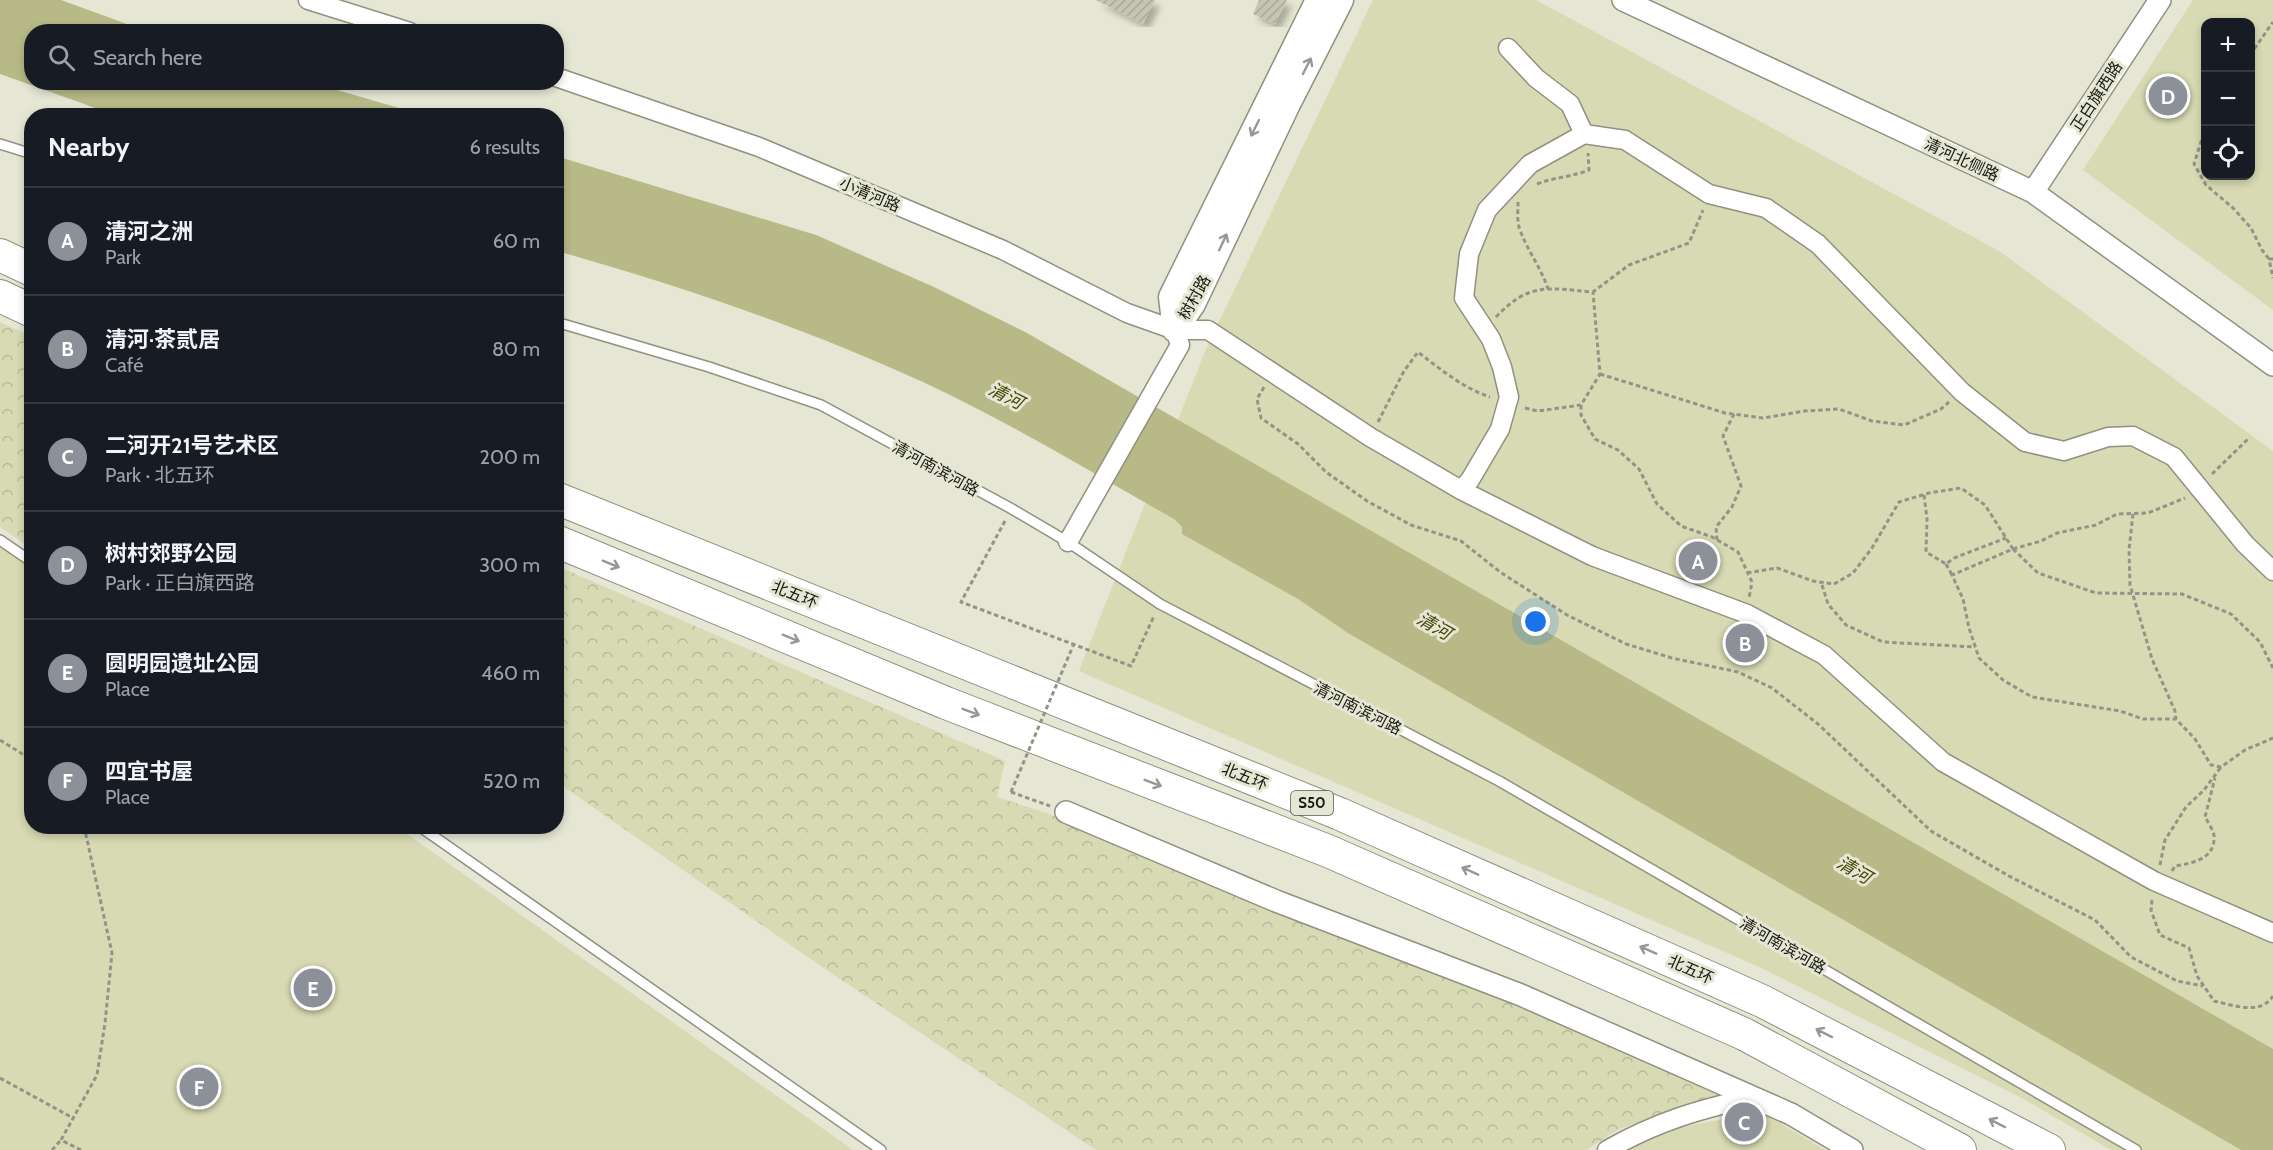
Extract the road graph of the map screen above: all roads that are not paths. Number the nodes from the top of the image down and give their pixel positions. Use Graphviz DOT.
graph roads {
  1 [pos="308,0"];
  2 [pos="1318,0"];
  3 [pos="1341,0"];
  4 [pos="1623,0"];
  5 [pos="2160,0"];
  6 [pos="384,24"];
  7 [pos="1508,48"];
  8 [pos="564,80"];
  9 [pos="1584,134"];
  10 [pos="0,144"];
  11 [pos="24,152"];
  12 [pos="2033,192"];
  13 [pos="0,255"];
  14 [pos="24,266"];
  15 [pos="0,296"];
  16 [pos="24,307"];
  17 [pos="564,324"];
  18 [pos="1175,330"];
  19 [pos="2273,365"];
  20 [pos="1461,490"];
  21 [pos="564,501"];
  22 [pos="0,540"];
  23 [pos="1068,542"];
  24 [pos="564,545"];
  25 [pos="24,556"];
  26 [pos="2273,571"];
  27 [pos="1066,812"];
  28 [pos="430,834"];
  29 [pos="2273,933"];
  30 [pos="1753,1097"];
  31 [pos="881,1150"];
  32 [pos="1607,1150"];
  33 [pos="1852,1150"];
  34 [pos="1960,1150"];
  35 [pos="2049,1150"];
  36 [pos="2136,1150"];
  1 -- 6 [label="street"];
  2 -- 18 [label="main road, 树村路, one-way"];
  18 -- 3 [label="main road, 树村路, one-way"];
  4 -- 12 [label="street, 清河北侧路"];
  5 -- 12 [label="street, 正白旗西路"];
  7 -- 9 [label="street"];
  8 -- 18 [label="street, 小清河路"];
  9 -- 20 [label="street"];
  9 -- 26 [label="street"];
  10 -- 11 [label="lane"];
  12 -- 19 [label="street, 清河北侧路"];
  13 -- 14 [label="highway"];
  15 -- 16 [label="highway"];
  17 -- 23 [label="lane, 清河南滨河路"];
  18 -- 20 [label="street, 小清河路"];
  18 -- 23 [label="street"];
  20 -- 29 [label="street, 小清河路"];
  35 -- 21 [label="highway, 北五环 / S50, one-way"];
  22 -- 25 [label="lane"];
  23 -- 36 [label="lane, 清河南滨河路"];
  24 -- 34 [label="highway, S50, one-way"];
  27 -- 30 [label="street"];
  28 -- 31 [label="lane"];
  30 -- 32 [label="street"];
  30 -- 33 [label="street"];
}
